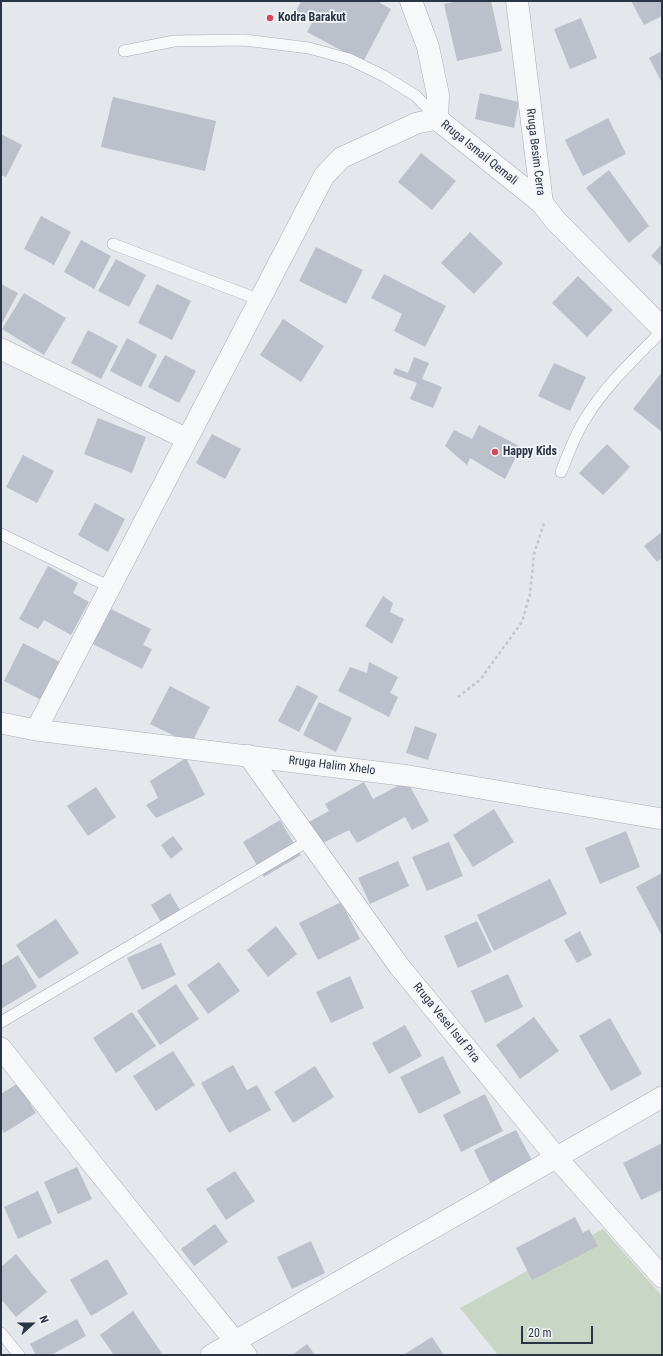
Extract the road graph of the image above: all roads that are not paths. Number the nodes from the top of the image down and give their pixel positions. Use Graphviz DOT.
graph roads {
  1 [pos="411,1"];
  2 [pos="517,1"];
  3 [pos="124,51"];
  4 [pos="437,119"];
  5 [pos="542,203"];
  6 [pos="113,244"];
  7 [pos="260,300"];
  8 [pos="662,328"];
  9 [pos="662,331"];
  10 [pos="1,349"];
  11 [pos="187,439"];
  12 [pos="561,472"];
  13 [pos="1,534"];
  14 [pos="110,587"];
  15 [pos="1,723"];
  16 [pos="36,730"];
  17 [pos="248,755"];
  18 [pos="662,819"];
  19 [pos="308,841"];
  20 [pos="1,1022"];
  21 [pos="1,1048"];
  22 [pos="662,1097"];
  23 [pos="556,1157"];
  24 [pos="662,1277"];
  25 [pos="1,1333"];
  26 [pos="240,1348"];
  27 [pos="19,1355"];
  28 [pos="211,1355"];
  1 -- 4 [label="street, Rruga Ismail Qemali"];
  2 -- 5 [label="street, Rruga Besim Cerra"];
  3 -- 4 [label="lane"];
  4 -- 5 [label="street, Rruga Ismail Qemali"];
  4 -- 7 [label="street"];
  5 -- 8 [label="street, Rruga Besim Cerra"];
  6 -- 7 [label="lane"];
  7 -- 11 [label="street"];
  9 -- 12 [label="lane"];
  10 -- 11 [label="street"];
  11 -- 14 [label="street"];
  13 -- 14 [label="lane"];
  14 -- 16 [label="street"];
  15 -- 16 [label="street, Rruga Halim Xhelo"];
  16 -- 17 [label="street, Rruga Halim Xhelo"];
  17 -- 18 [label="street, Rruga Halim Xhelo"];
  17 -- 19 [label="street, Rruga Vesel Isuf Pira"];
  19 -- 20 [label="lane"];
  19 -- 23 [label="street, Rruga Vesel Isuf Pira"];
  21 -- 26 [label="street"];
  22 -- 23 [label="street"];
  23 -- 24 [label="street, Rruga Vesel Isuf Pira"];
  23 -- 26 [label="street"];
  25 -- 27 [label="lane"];
  26 -- 28 [label="street"];
}
